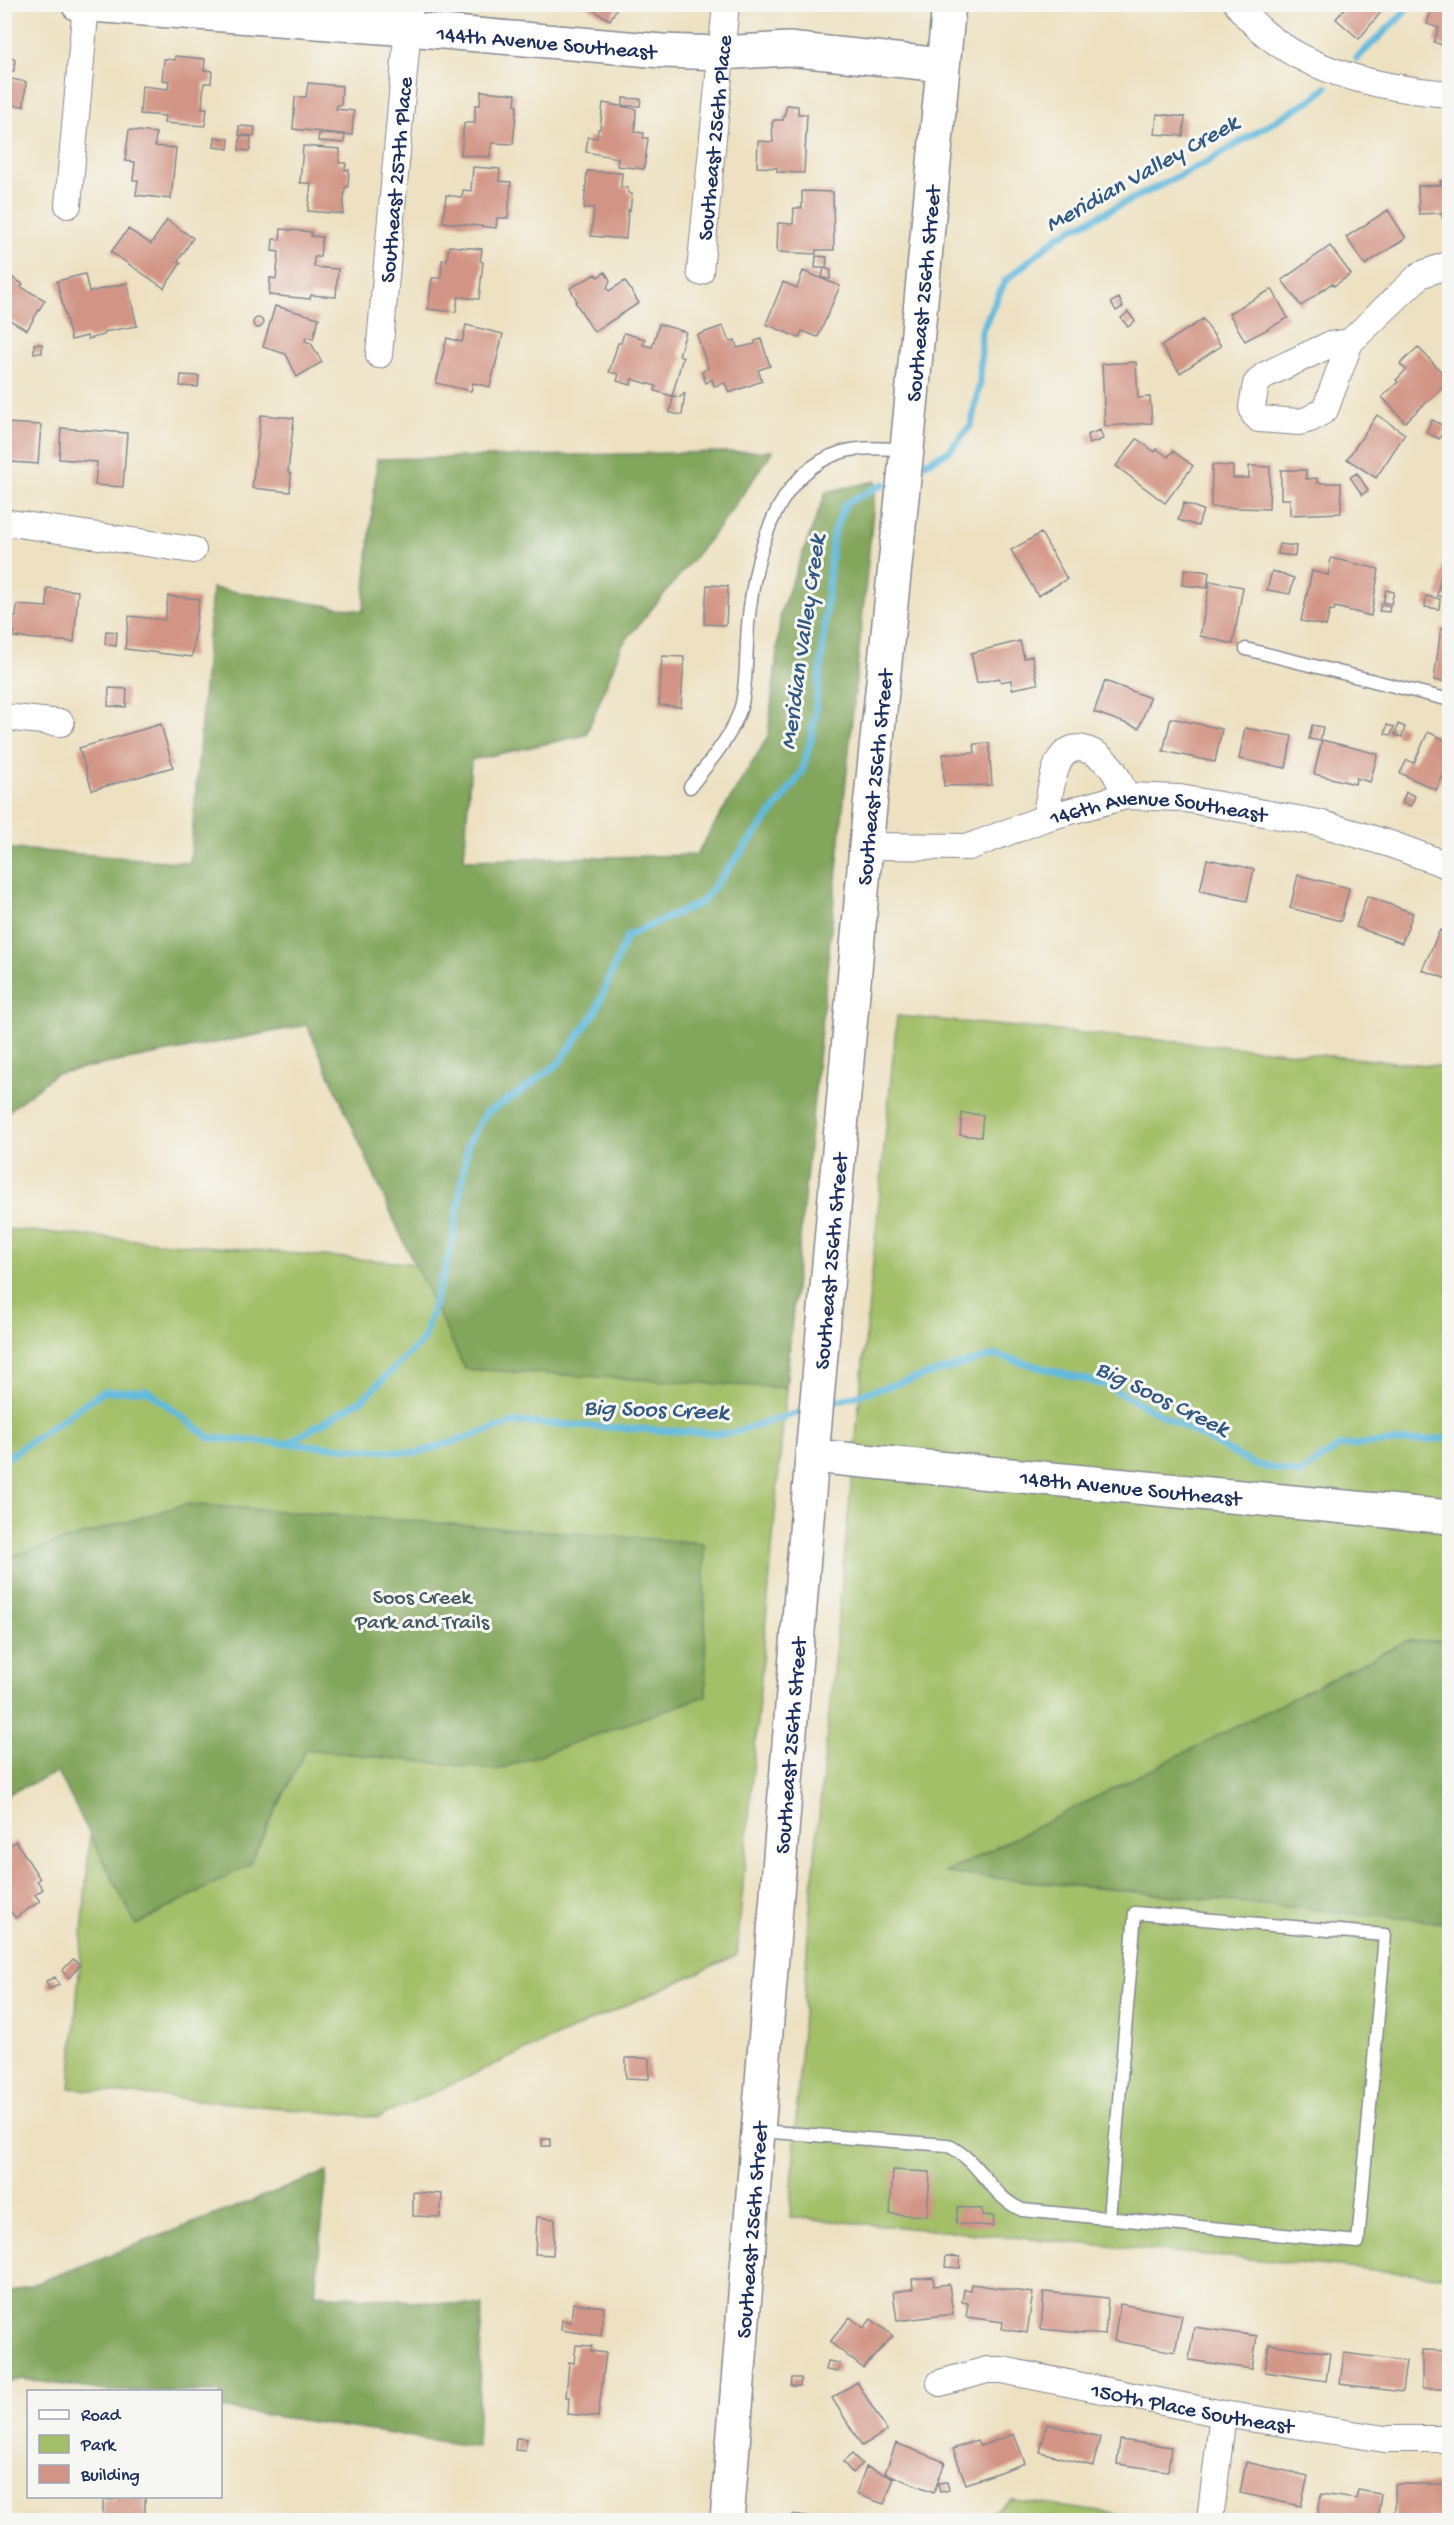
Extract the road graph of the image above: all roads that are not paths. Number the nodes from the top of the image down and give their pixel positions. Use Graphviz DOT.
graph roads {
  1 [pos="78,4"];
  2 [pos="726,4"];
  3 [pos="948,4"];
  4 [pos="1237,4"];
  5 [pos="86,5"];
  6 [pos="409,17"];
  7 [pos="721,53"];
  8 [pos="943,65"];
  9 [pos="1440,94"];
  10 [pos="68,205"];
  11 [pos="1449,264"];
  12 [pos="700,272"];
  13 [pos="1350,342"];
  14 [pos="379,355"];
  15 [pos="907,448"];
  16 [pos="4,522"];
  17 [pos="193,550"];
  18 [pos="1246,649"];
  19 [pos="1449,700"];
  20 [pos="4,717"];
  21 [pos="61,723"];
  22 [pos="690,787"];
  23 [pos="1126,796"];
  24 [pos="1045,818"];
  25 [pos="866,846"];
  26 [pos="1449,866"];
  27 [pos="813,1442"];
  28 [pos="1449,1517"];
  29 [pos="758,2131"];
  30 [pos="1109,2218"];
  31 [pos="940,2383"];
  32 [pos="1223,2414"];
  33 [pos="1449,2439"];
  34 [pos="727,2520"];
  35 [pos="1210,2520"];
  1 -- 5 [label="main road, 144th Avenue Southeast"];
  2 -- 7 [label="street, Southeast 256th Place"];
  3 -- 8 [label="main road, Southeast 256th Street"];
  4 -- 9 [label="street"];
  5 -- 6 [label="main road, 144th Avenue Southeast"];
  5 -- 10 [label="street"];
  6 -- 7 [label="main road, 144th Avenue Southeast"];
  6 -- 14 [label="street, Southeast 257th Place"];
  7 -- 8 [label="main road, 144th Avenue Southeast"];
  7 -- 12 [label="street, Southeast 256th Place"];
  8 -- 15 [label="main road, Southeast 256th Street"];
  11 -- 13 [label="street"];
  15 -- 22 [label="lane"];
  15 -- 25 [label="main road, Southeast 256th Street"];
  16 -- 17 [label="street"];
  18 -- 19 [label="lane"];
  20 -- 21 [label="street"];
  23 -- 24 [label="street, 146th Avenue Southeast"];
  23 -- 24 [label="street"];
  23 -- 26 [label="street, 146th Avenue Southeast"];
  24 -- 25 [label="street, 146th Avenue Southeast"];
  25 -- 27 [label="main road, Southeast 256th Street"];
  27 -- 28 [label="main road, 148th Avenue Southeast"];
  27 -- 29 [label="main road, Southeast 256th Street"];
  29 -- 30 [label="lane"];
  29 -- 34 [label="main road, Southeast 256th Street"];
  30 -- 30 [label="lane"];
  31 -- 32 [label="street, 150th Place Southeast"];
  32 -- 33 [label="street, 150th Place Southeast"];
  32 -- 35 [label="street"];
}
